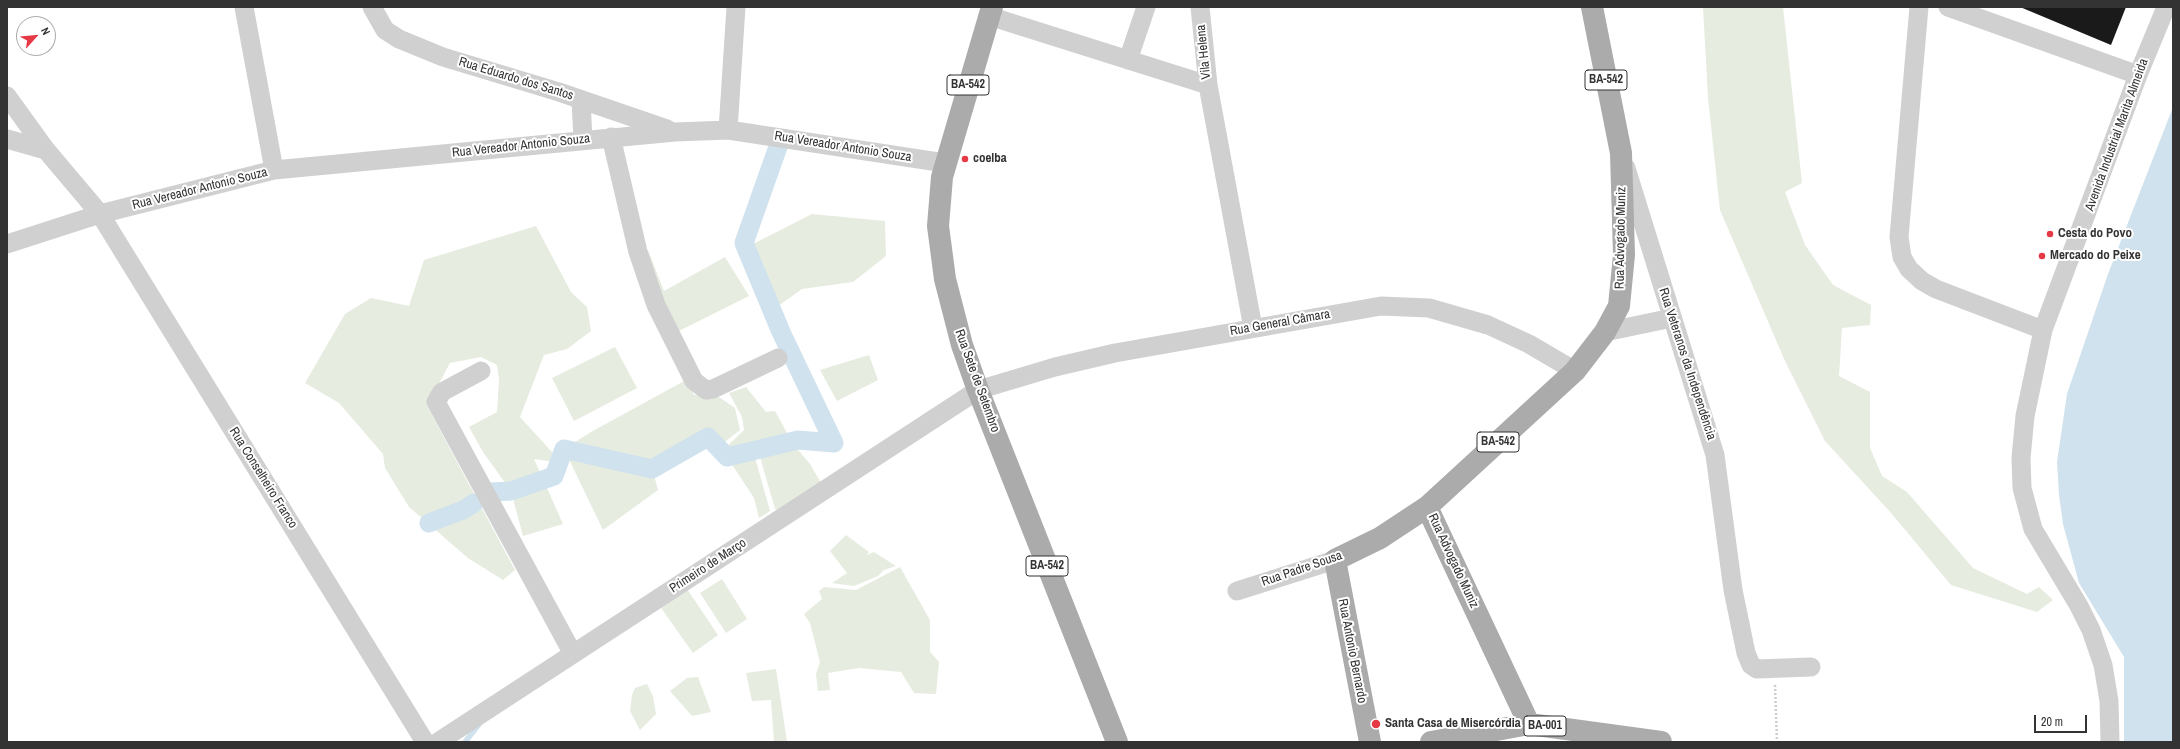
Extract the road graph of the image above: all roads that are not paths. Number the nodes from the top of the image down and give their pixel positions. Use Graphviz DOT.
graph roads {
  1 [pos="244,7"];
  2 [pos="372,7"];
  3 [pos="736,7"];
  4 [pos="1146,7"];
  5 [pos="1200,7"];
  6 [pos="1592,7"];
  7 [pos="1919,7"];
  8 [pos="1948,7"];
  9 [pos="2166,7"];
  10 [pos="991,12"];
  11 [pos="1128,60"];
  12 [pos="2138,75"];
  13 [pos="1208,85"];
  14 [pos="7,96"];
  15 [pos="581,100"];
  16 [pos="728,130"];
  17 [pos="675,132"];
  18 [pos="611,137"];
  19 [pos="7,139"];
  20 [pos="583,140"];
  21 [pos="46,150"];
  22 [pos="1621,153"];
  23 [pos="945,163"];
  24 [pos="274,170"];
  25 [pos="100,214"];
  26 [pos="7,244"];
  27 [pos="1672,318"];
  28 [pos="1253,328"];
  29 [pos="2043,330"];
  30 [pos="1605,332"];
  31 [pos="778,358"];
  32 [pos="481,371"];
  33 [pos="1575,371"];
  34 [pos="978,390"];
  35 [pos="1427,507"];
  36 [pos="1335,560"];
  37 [pos="1237,591"];
  38 [pos="572,654"];
  39 [pos="1811,667"];
  40 [pos="1530,724"];
  41 [pos="425,742"];
  42 [pos="438,742"];
  43 [pos="1117,742"];
  44 [pos="1370,742"];
  45 [pos="1431,742"];
  46 [pos="1660,742"];
  47 [pos="2110,742"];
  1 -- 24 [label="street"];
  2 -- 15 [label="street, Rua Eduardo dos Santos"];
  3 -- 16 [label="street"];
  4 -- 11 [label="street"];
  5 -- 13 [label="street, Vila Helena"];
  6 -- 22 [label="main road, Rua Veteranos da Independência / BA-542"];
  7 -- 29 [label="street"];
  8 -- 12 [label="street"];
  9 -- 12 [label="street, Avenida Industrial Marita Almeida"];
  10 -- 11 [label="street, Vila Helena"];
  10 -- 23 [label="main road, Rua Sete de Setembro / BA-542"];
  11 -- 13 [label="street, Vila Helena"];
  12 -- 29 [label="street, Avenida Industrial Marita Almeida"];
  13 -- 28 [label="street"];
  14 -- 21 [label="street, Rua Conselheiro Franco"];
  15 -- 17 [label="street, Rua Eduardo dos Santos"];
  15 -- 20 [label="street"];
  16 -- 17 [label="street, Rua Vereador Antonio Souza"];
  16 -- 23 [label="street, Rua Vereador Antonio Souza"];
  17 -- 18 [label="street, Rua Vereador Antonio Souza"];
  18 -- 20 [label="street, Rua Vereador Antonio Souza"];
  18 -- 31 [label="street"];
  19 -- 21 [label="street"];
  20 -- 24 [label="street, Rua Vereador Antonio Souza"];
  21 -- 25 [label="street, Rua Conselheiro Franco"];
  22 -- 27 [label="street, Rua Veteranos da Independência"];
  22 -- 30 [label="main road, Rua Advogado Muniz / BA-542"];
  23 -- 34 [label="main road, Rua Sete de Setembro / BA-542"];
  24 -- 25 [label="street, Rua Vereador Antonio Souza"];
  25 -- 26 [label="street, Rua Vereador Antonio Souza"];
  25 -- 41 [label="street, Rua Conselheiro Franco"];
  27 -- 30 [label="street"];
  27 -- 39 [label="street, Rua Veteranos da Independência"];
  28 -- 33 [label="street, Rua General Câmara"];
  28 -- 34 [label="street, Rua General Câmara"];
  29 -- 47 [label="street, Avenida Industrial Marita Almeida"];
  30 -- 33 [label="main road, Rua Advogado Muniz / BA-542"];
  32 -- 38 [label="street"];
  33 -- 35 [label="main road, Rua Advogado Muniz / BA-542"];
  34 -- 38 [label="street, Primeiro de Março"];
  34 -- 43 [label="main road, Rua Sete de Setembro / BA-542"];
  35 -- 36 [label="main road, Rua Padre Sousa"];
  35 -- 40 [label="main road, Rua Advogado Muniz"];
  36 -- 37 [label="street, Rua Padre Sousa"];
  36 -- 44 [label="main road, Rua Antonio Bernardo"];
  38 -- 42 [label="street, Primeiro de Março"];
  40 -- 45 [label="main road, BA-001"];
  40 -- 46 [label="main road, BA-001"];
}
